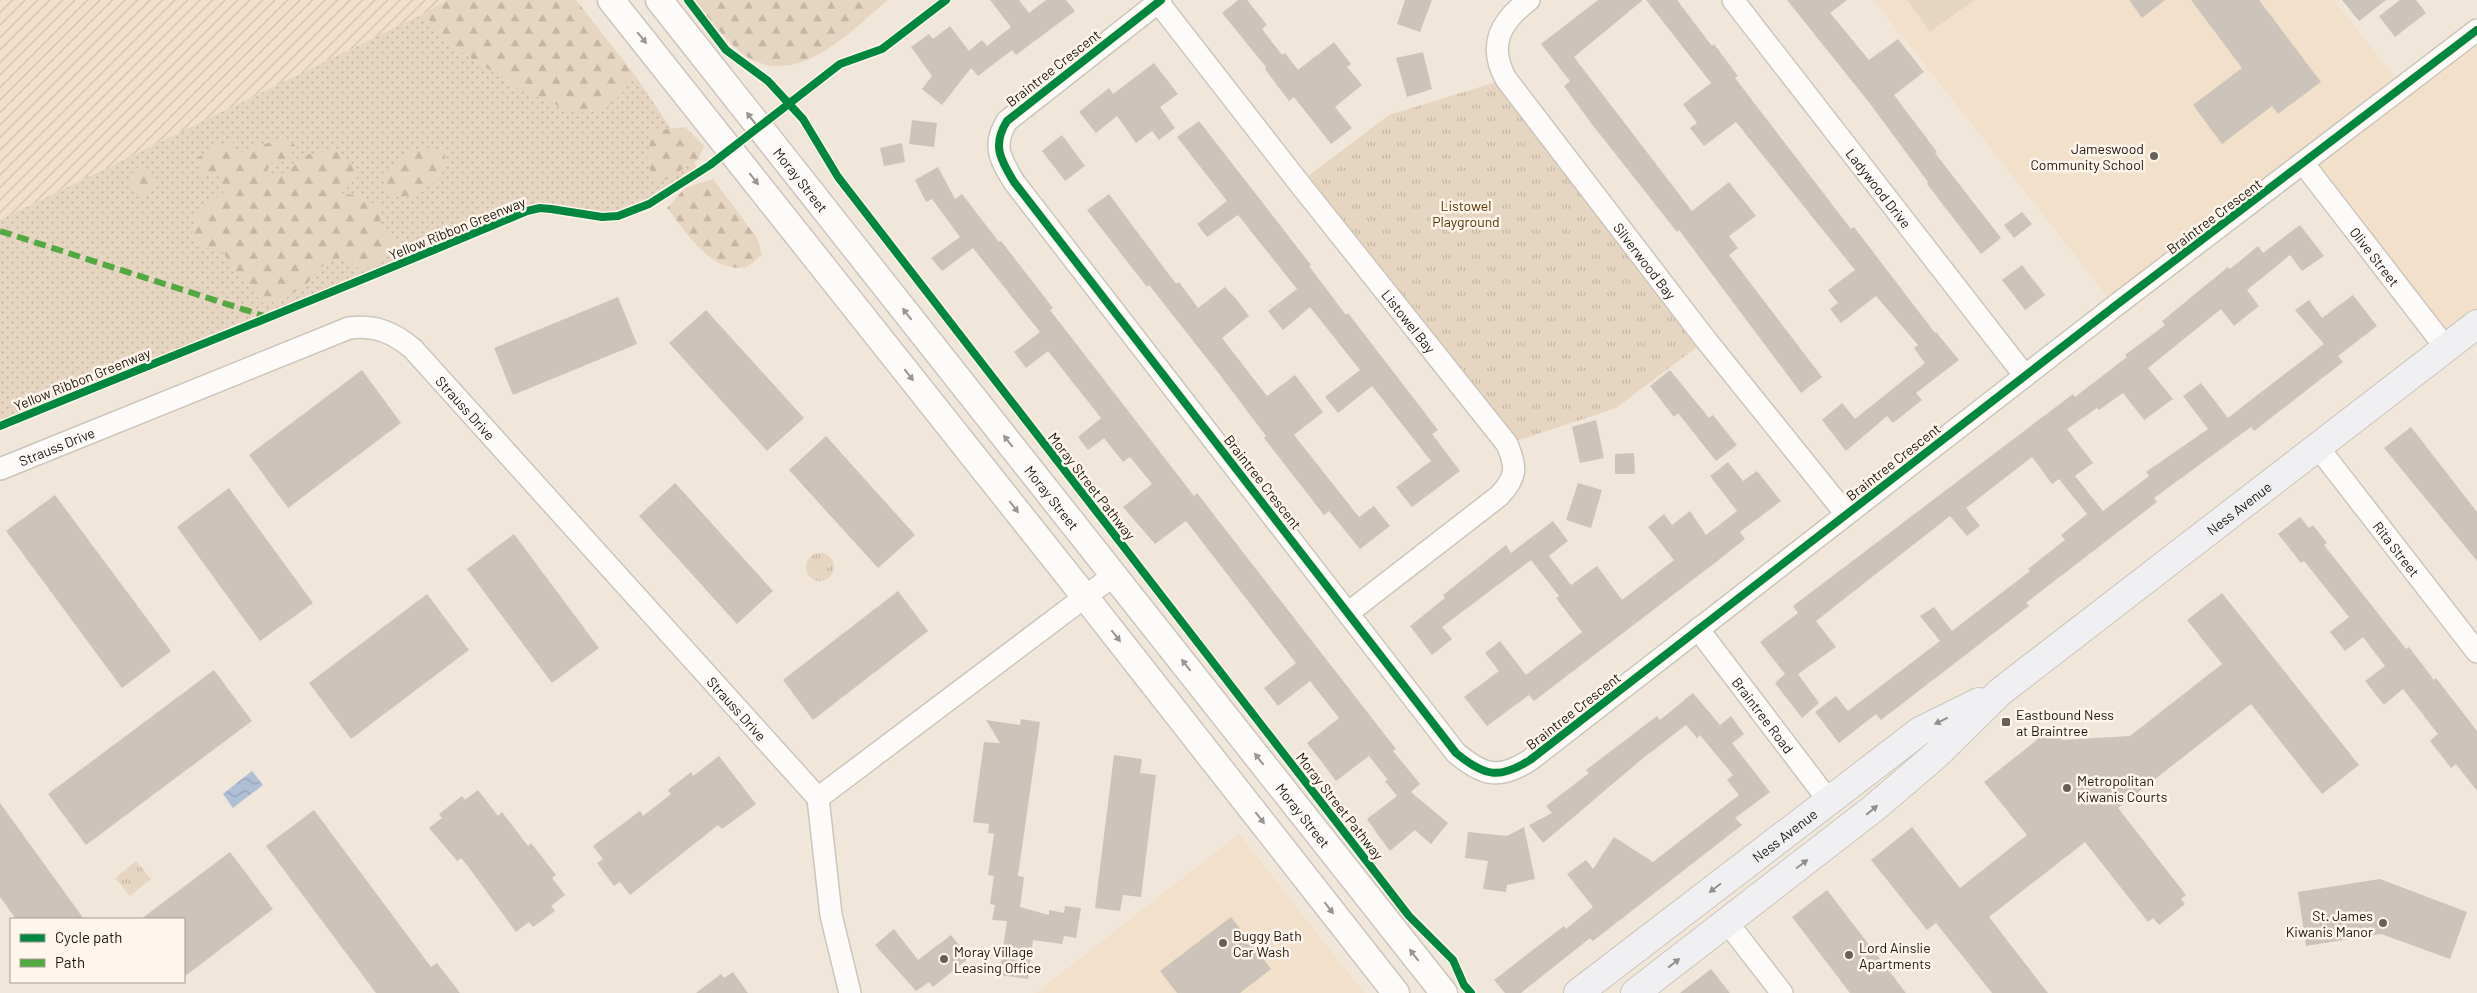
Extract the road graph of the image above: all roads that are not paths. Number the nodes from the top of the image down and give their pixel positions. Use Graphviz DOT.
graph roads {
  1 [pos="611,0"];
  2 [pos="660,0"];
  3 [pos="1529,0"];
  4 [pos="1732,0"];
  5 [pos="1159,1"];
  6 [pos="2477,30"];
  7 [pos="2303,163"];
  8 [pos="2477,324"];
  9 [pos="2446,348"];
  10 [pos="2025,376"];
  11 [pos="2317,446"];
  12 [pos="0,469"];
  13 [pos="1846,514"];
  14 [pos="1114,575"];
  15 [pos="1086,598"];
  16 [pos="1348,613"];
  17 [pos="1698,629"];
  18 [pos="2477,652"];
  19 [pos="2000,692"];
  20 [pos="818,798"];
  21 [pos="1829,800"];
  22 [pos="1727,922"];
  23 [pos="850,993"];
  24 [pos="1396,993"];
  25 [pos="1444,993"];
  26 [pos="1578,993"];
  27 [pos="1635,993"];
  28 [pos="1782,993"];
  1 -- 15 [label="street, one-way"];
  14 -- 2 [label="street, Moray Street, one-way"];
  3 -- 13 [label="street, Silverwood Bay"];
  4 -- 10 [label="street, Ladywood Drive"];
  5 -- 16 [label="street, Braintree Crescent"];
  5 -- 16 [label="street, Listowel Bay"];
  6 -- 7 [label="street, Braintree Crescent"];
  7 -- 9 [label="street, Olive Street"];
  7 -- 10 [label="street, Braintree Crescent"];
  8 -- 9 [label="main road, Ness Avenue"];
  9 -- 11 [label="main road, Ness Avenue"];
  10 -- 13 [label="street, Braintree Crescent"];
  11 -- 18 [label="street, Rita Street"];
  11 -- 19 [label="main road, Ness Avenue"];
  12 -- 20 [label="street, Strauss Drive"];
  13 -- 17 [label="street, Braintree Crescent"];
  14 -- 15 [label="street"];
  25 -- 14 [label="street, Moray Street, one-way"];
  15 -- 20 [label="street"];
  15 -- 24 [label="street, one-way"];
  16 -- 17 [label="street, Braintree Crescent"];
  17 -- 21 [label="street, Braintree Road"];
  19 -- 21 [label="main road, Ness Avenue, one-way"];
  22 -- 19 [label="main road, Ness Avenue, one-way"];
  20 -- 23 [label="street"];
  21 -- 26 [label="main road, Ness Avenue, one-way"];
  27 -- 22 [label="main road, Ness Avenue, one-way"];
  22 -- 28 [label="street"];
}
